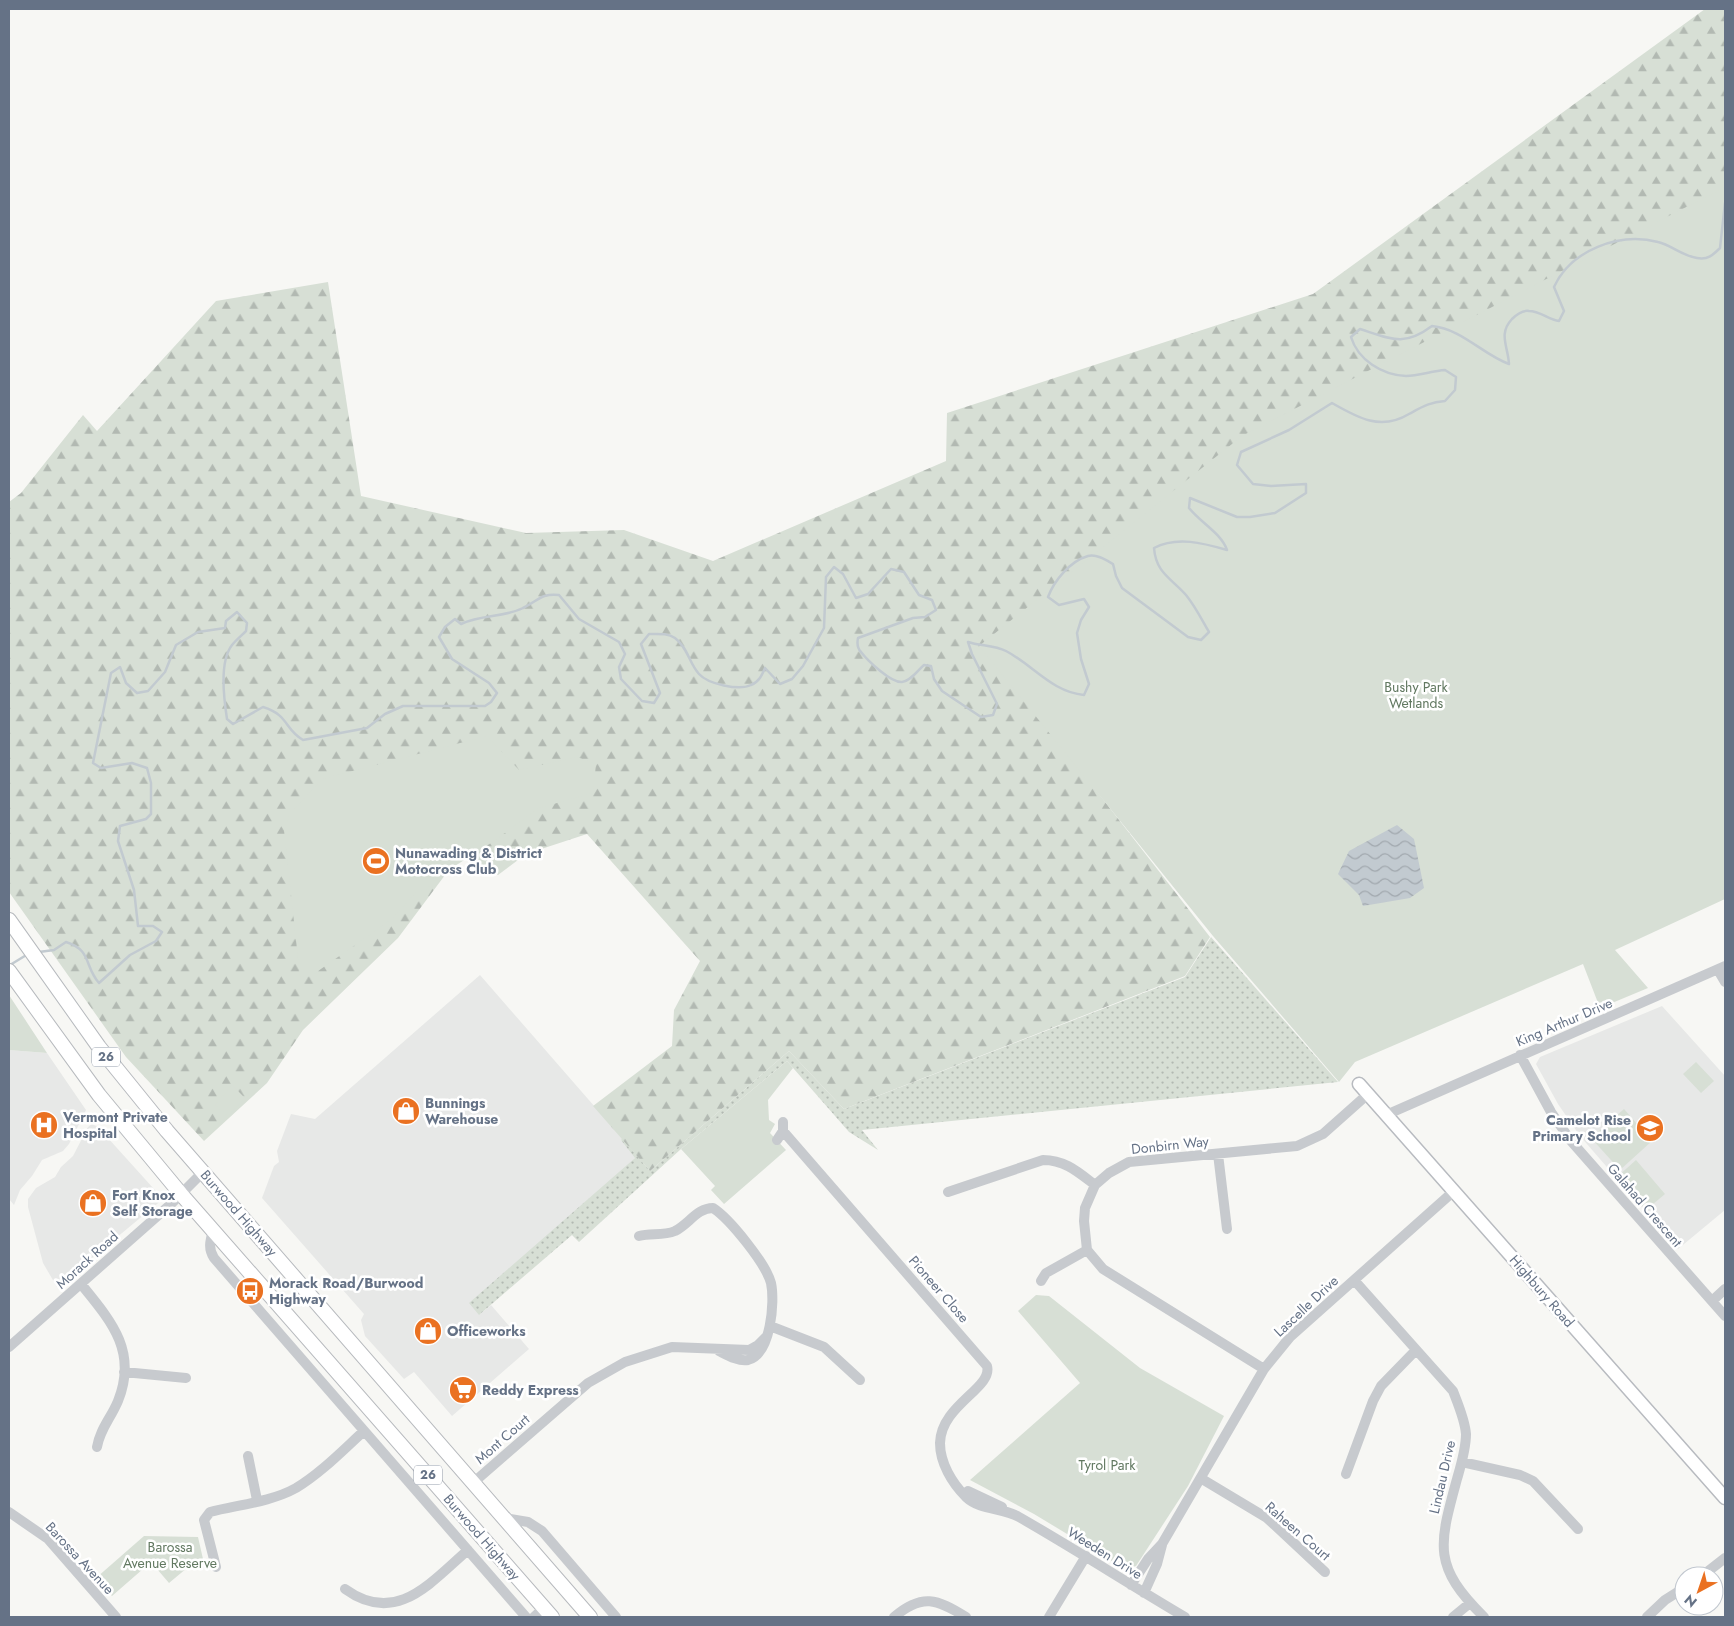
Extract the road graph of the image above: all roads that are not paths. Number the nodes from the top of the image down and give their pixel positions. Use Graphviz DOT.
graph roads {
  1 [pos="13,926"];
  2 [pos="1722,968"];
  3 [pos="9,971"];
  4 [pos="1725,982"];
  5 [pos="1520,1055"];
  6 [pos="1359,1084"];
  7 [pos="1368,1094"];
  8 [pos="1412,1102"];
  9 [pos="1386,1115"];
  10 [pos="1395,1124"];
  11 [pos="781,1131"];
  12 [pos="1218,1154"];
  13 [pos="203,1172"];
  14 [pos="1096,1185"];
  15 [pos="1454,1191"];
  16 [pos="948,1192"];
  17 [pos="181,1194"];
  18 [pos="1227,1229"];
  19 [pos="213,1231"];
  20 [pos="639,1236"];
  21 [pos="1087,1250"];
  22 [pos="1354,1280"];
  23 [pos="1041,1281"];
  24 [pos="81,1284"];
  25 [pos="1725,1289"];
  26 [pos="1712,1301"];
  27 [pos="1725,1316"];
  28 [pos="770,1326"];
  29 [pos="9,1347"];
  30 [pos="1416,1350"];
  31 [pos="1264,1369"];
  32 [pos="124,1372"];
  33 [pos="186,1378"];
  34 [pos="860,1380"];
  35 [pos="364,1431"];
  36 [pos="97,1447"];
  37 [pos="248,1456"];
  38 [pos="1462,1462"];
  39 [pos="1346,1474"];
  40 [pos="951,1478"];
  41 [pos="1202,1479"];
  42 [pos="474,1482"];
  43 [pos="1725,1498"];
  44 [pos="257,1500"];
  45 [pos="9,1512"];
  46 [pos="9,1517"];
  47 [pos="504,1518"];
  48 [pos="21,1520"];
  49 [pos="1578,1529"];
  50 [pos="1162,1544"];
  51 [pos="468,1550"];
  52 [pos="1086,1556"];
  53 [pos="1725,1558"];
  54 [pos="1715,1566"];
  55 [pos="216,1567"];
  56 [pos="1325,1572"];
  57 [pos="1131,1585"];
  58 [pos="345,1588"];
  59 [pos="1144,1593"];
  60 [pos="1674,1594"];
  61 [pos="1470,1603"];
  62 [pos="543,1614"];
  63 [pos="116,1617"];
  64 [pos="526,1617"];
  65 [pos="590,1617"];
  66 [pos="616,1617"];
  67 [pos="894,1617"];
  68 [pos="966,1617"];
  69 [pos="1049,1617"];
  70 [pos="1185,1617"];
  71 [pos="1453,1617"];
  72 [pos="1484,1617"];
  73 [pos="1647,1617"];
  1 -- 13 [label="highway, Burwood Highway / 26"];
  2 -- 4 [label="street"];
  2 -- 5 [label="street, King Arthur Drive"];
  3 -- 17 [label="highway, Burwood Highway / 26"];
  5 -- 8 [label="street, King Arthur Drive"];
  5 -- 26 [label="street, Galahad Crescent"];
  6 -- 7 [label="main road, Highbury Road"];
  7 -- 9 [label="main road, Highbury Road"];
  7 -- 12 [label="street, Donbirn Way"];
  8 -- 9 [label="street, King Arthur Drive"];
  8 -- 10 [label="street, King Arthur Drive"];
  9 -- 10 [label="main road, Highbury Road"];
  10 -- 15 [label="main road, Highbury Road"];
  11 -- 40 [label="street, Pioneer Close"];
  12 -- 14 [label="street, Donbirn Way"];
  12 -- 18 [label="street"];
  13 -- 17 [label="street, Morack Road"];
  13 -- 42 [label="highway, Burwood Highway / 26"];
  14 -- 16 [label="street"];
  14 -- 21 [label="street, Donbirn Way"];
  15 -- 22 [label="street, Lascelle Drive"];
  15 -- 43 [label="main road, Highbury Road"];
  17 -- 19 [label="highway, Burwood Highway / 26"];
  17 -- 24 [label="street, Morack Road"];
  19 -- 35 [label="street, Burwood Highway"];
  19 -- 62 [label="highway, Burwood Highway / 26"];
  20 -- 28 [label="street, Mont Court"];
  21 -- 23 [label="street"];
  21 -- 31 [label="street"];
  22 -- 30 [label="street, Lindau Drive"];
  22 -- 31 [label="street, Lascelle Drive"];
  24 -- 29 [label="street, Morack Road"];
  24 -- 32 [label="street"];
  25 -- 26 [label="street"];
  26 -- 27 [label="street, Galahad Crescent"];
  28 -- 34 [label="street"];
  28 -- 42 [label="street, Mont Court"];
  30 -- 38 [label="street, Lindau Drive"];
  30 -- 39 [label="street"];
  31 -- 41 [label="street, Lascelle Drive"];
  32 -- 33 [label="street"];
  32 -- 36 [label="street"];
  35 -- 44 [label="street"];
  35 -- 51 [label="street, Burwood Highway"];
  37 -- 44 [label="street"];
  38 -- 49 [label="street"];
  38 -- 61 [label="street, Lindau Drive"];
  40 -- 52 [label="street, Weeden Drive"];
  41 -- 50 [label="street, Lascelle Drive"];
  41 -- 56 [label="street, Raheen Court"];
  42 -- 47 [label="highway, Burwood Highway / 26"];
  44 -- 55 [label="street"];
  45 -- 48 [label="street, Barossa Avenue"];
  46 -- 48 [label="street, Barossa Avenue"];
  47 -- 65 [label="highway, Burwood Highway / 26"];
  47 -- 66 [label="street, Burwood Highway"];
  48 -- 63 [label="street, Barossa Avenue"];
  50 -- 57 [label="street, Lascelle Drive"];
  50 -- 59 [label="street, Lascelle Drive"];
  51 -- 58 [label="street"];
  51 -- 64 [label="street, Burwood Highway"];
  52 -- 57 [label="street, Weeden Drive"];
  52 -- 69 [label="street"];
  53 -- 54 [label="street"];
  57 -- 59 [label="street, Weeden Drive"];
  59 -- 70 [label="street, Weeden Drive"];
  60 -- 73 [label="street"];
  61 -- 71 [label="street"];
  61 -- 72 [label="street, Lindau Drive"];
  67 -- 68 [label="street"];
}
